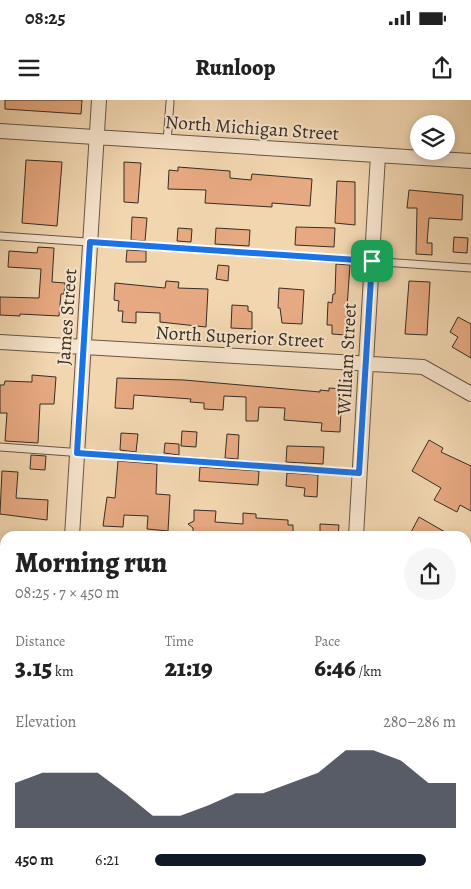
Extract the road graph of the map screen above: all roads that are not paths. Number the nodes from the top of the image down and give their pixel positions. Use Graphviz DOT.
graph roads {
  1 [pos="99,100"];
  2 [pos="170,102"];
  3 [pos="0,131"];
  4 [pos="97,137"];
  5 [pos="167,142"];
  6 [pos="378,155"];
  7 [pos="471,160"];
  8 [pos="0,236"];
  9 [pos="90,242"];
  10 [pos="372,261"];
  11 [pos="471,268"];
  12 [pos="0,342"];
  13 [pos="84,347"];
  14 [pos="366,363"];
  15 [pos="471,394"];
  16 [pos="0,447"];
  17 [pos="77,453"];
  18 [pos="359,473"];
  19 [pos="72,531"];
  20 [pos="356,531"];
  1 -- 4 [label="street, James Street"];
  2 -- 5 [label="lane"];
  3 -- 4 [label="street, North Michigan Street"];
  4 -- 5 [label="street, North Michigan Street"];
  4 -- 9 [label="street, James Street"];
  5 -- 6 [label="street, North Michigan Street"];
  6 -- 7 [label="street, North Michigan Street"];
  6 -- 10 [label="street, William Street"];
  8 -- 9 [label="lane"];
  9 -- 10 [label="lane"];
  9 -- 13 [label="street, James Street"];
  10 -- 11 [label="lane"];
  10 -- 14 [label="street, William Street"];
  12 -- 13 [label="street, North Superior Street"];
  13 -- 14 [label="street, North Superior Street"];
  13 -- 17 [label="street, James Street"];
  14 -- 15 [label="street, North Superior Street"];
  14 -- 18 [label="street, William Street"];
  16 -- 17 [label="lane"];
  17 -- 18 [label="lane"];
  17 -- 19 [label="street, James Street"];
  18 -- 20 [label="street, William Street"];
}
